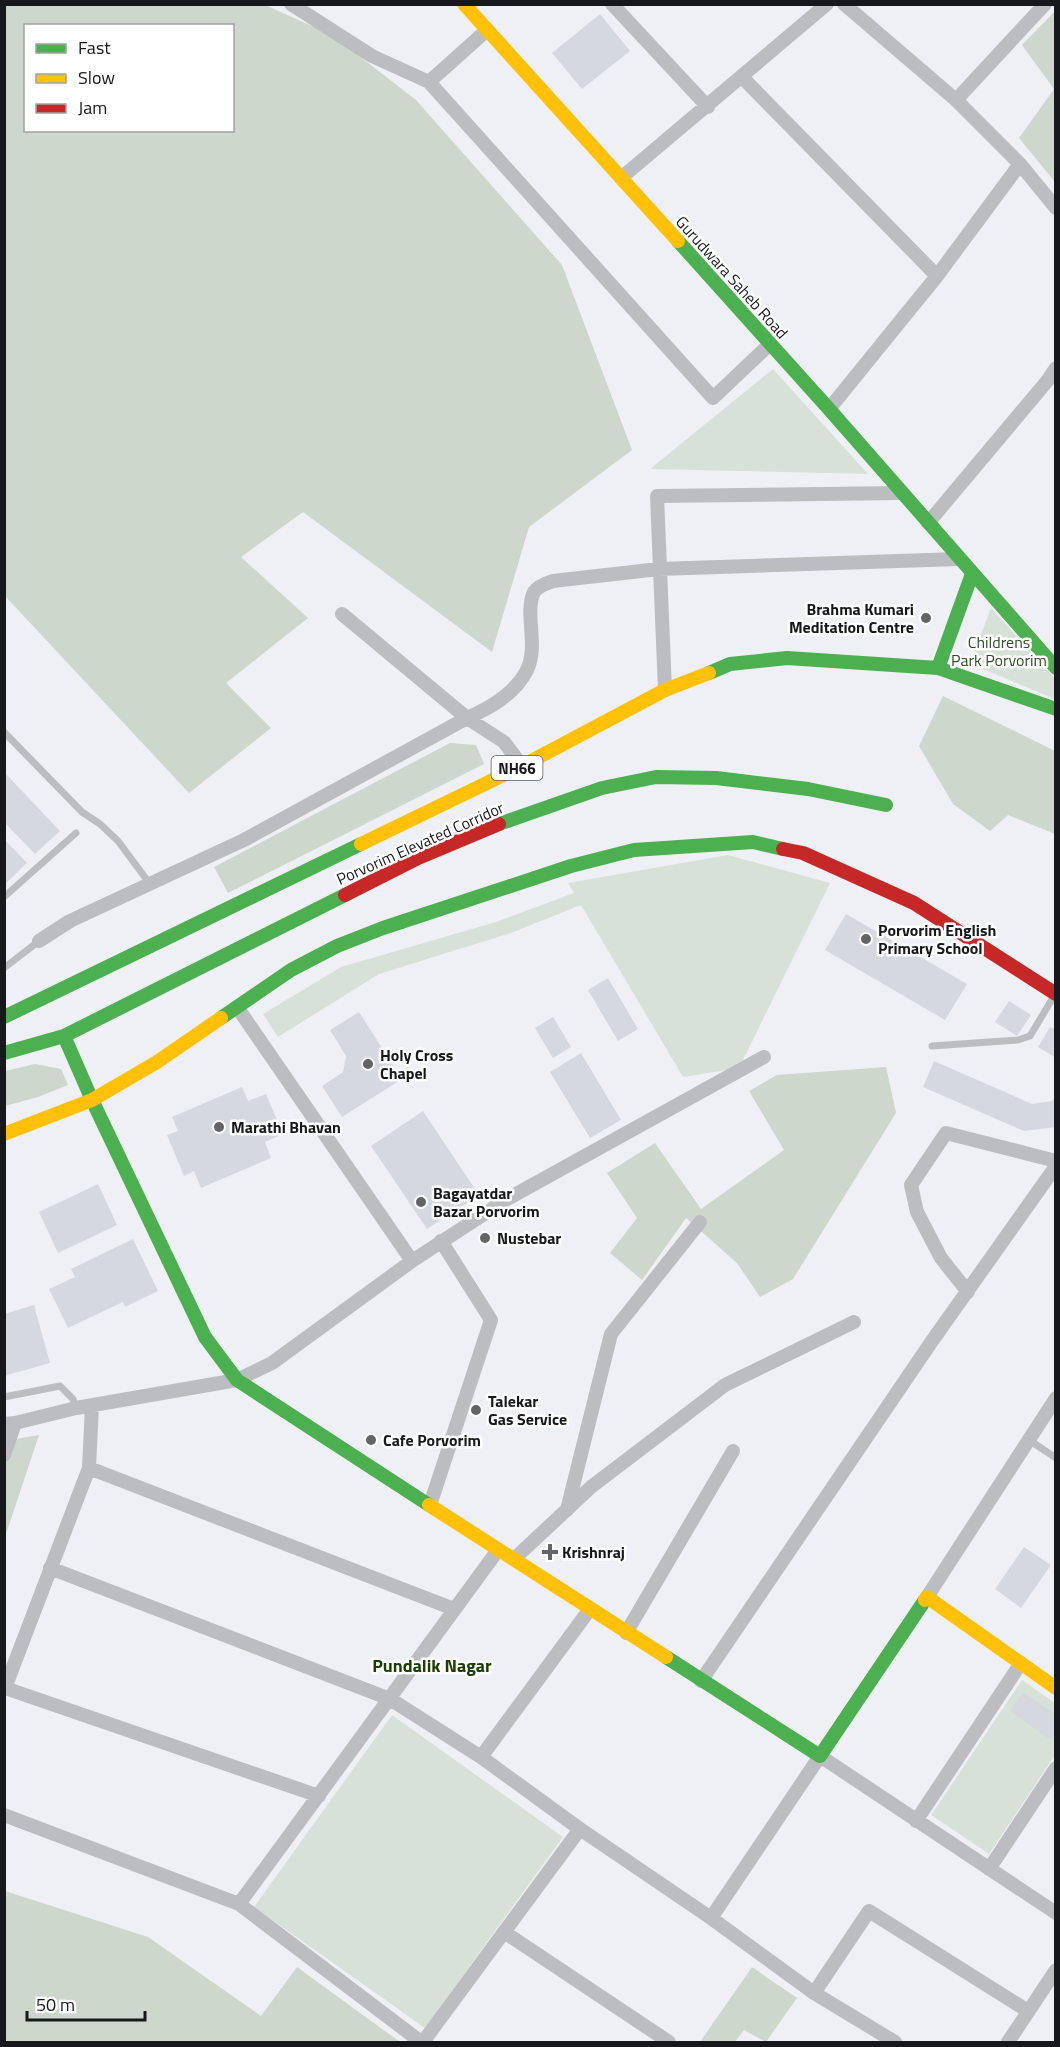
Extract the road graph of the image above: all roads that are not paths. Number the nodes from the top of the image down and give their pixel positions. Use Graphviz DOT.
graph roads {
  1 [pos="291,4"];
  2 [pos="464,4"];
  3 [pos="612,4"];
  4 [pos="827,4"];
  5 [pos="844,4"];
  6 [pos="1045,4"];
  7 [pos="488,30"];
  8 [pos="742,77"];
  9 [pos="429,82"];
  10 [pos="956,100"];
  11 [pos="708,107"];
  12 [pos="1020,164"];
  13 [pos="621,178"];
  14 [pos="1056,208"];
  15 [pos="938,276"];
  16 [pos="770,344"];
  17 [pos="1053,378"];
  18 [pos="829,409"];
  19 [pos="901,493"];
  20 [pos="928,523"];
  21 [pos="959,559"];
  22 [pos="659,569"];
  23 [pos="972,574"];
  24 [pos="342,614"];
  25 [pos="938,668"];
  26 [pos="1056,668"];
  27 [pos="665,690"];
  28 [pos="1056,709"];
  29 [pos="467,718"];
  30 [pos="4,732"];
  31 [pos="522,766"];
  32 [pos="886,805"];
  33 [pos="76,832"];
  34 [pos="150,884"];
  35 [pos="4,897"];
  36 [pos="39,941"];
  37 [pos="4,968"];
  38 [pos="1055,994"];
  39 [pos="237,1007"];
  40 [pos="4,1017"];
  41 [pos="64,1036"];
  42 [pos="932,1046"];
  43 [pos="4,1053"];
  44 [pos="764,1057"];
  45 [pos="92,1101"];
  46 [pos="4,1134"];
  47 [pos="1056,1161"];
  48 [pos="1056,1166"];
  49 [pos="700,1222"];
  50 [pos="441,1241"];
  51 [pos="412,1261"];
  52 [pos="968,1292"];
  53 [pos="854,1322"];
  54 [pos="237,1380"];
  55 [pos="4,1397"];
  56 [pos="1056,1398"];
  57 [pos="92,1406"];
  58 [pos="76,1408"];
  59 [pos="10,1423"];
  60 [pos="1029,1440"];
  61 [pos="733,1451"];
  62 [pos="4,1455"];
  63 [pos="1056,1458"];
  64 [pos="89,1468"];
  65 [pos="430,1505"];
  66 [pos="567,1510"];
  67 [pos="498,1550"];
  68 [pos="514,1559"];
  69 [pos="50,1568"];
  70 [pos="927,1597"];
  71 [pos="454,1609"];
  72 [pos="590,1609"];
  73 [pos="626,1633"];
  74 [pos="1021,1664"];
  75 [pos="701,1682"];
  76 [pos="1056,1688"];
  77 [pos="390,1699"];
  78 [pos="820,1756"];
  79 [pos="481,1757"];
  80 [pos="1056,1768"];
  81 [pos="319,1796"];
  82 [pos="4,1815"];
  83 [pos="916,1821"];
  84 [pos="580,1829"];
  85 [pos="989,1869"];
  86 [pos="239,1904"];
  87 [pos="1056,1913"];
  88 [pos="711,1918"];
  89 [pos="504,1932"];
  90 [pos="1056,1970"];
  91 [pos="814,1993"];
  92 [pos="1029,2011"];
  93 [pos="422,2043"];
  94 [pos="669,2043"];
  95 [pos="895,2043"];
  96 [pos="1008,2043"];
  1 -- 9 [label="street"];
  2 -- 7 [label="main road, Gurudwara Saheb Road"];
  3 -- 11 [label="street"];
  4 -- 8 [label="street"];
  5 -- 10 [label="street"];
  6 -- 10 [label="street"];
  7 -- 9 [label="street"];
  7 -- 13 [label="main road, Gurudwara Saheb Road"];
  8 -- 11 [label="street"];
  8 -- 15 [label="street"];
  9 -- 16 [label="street"];
  10 -- 12 [label="street"];
  11 -- 13 [label="street"];
  12 -- 14 [label="street"];
  12 -- 15 [label="street"];
  13 -- 16 [label="main road, Gurudwara Saheb Road"];
  15 -- 18 [label="street"];
  16 -- 18 [label="main road, Gurudwara Saheb Road"];
  17 -- 20 [label="street"];
  18 -- 19 [label="main road, Gurudwara Saheb Road"];
  19 -- 20 [label="main road, Gurudwara Saheb Road"];
  19 -- 22 [label="street"];
  20 -- 21 [label="main road, Gurudwara Saheb Road"];
  21 -- 22 [label="street"];
  21 -- 23 [label="main road, Gurudwara Saheb Road"];
  22 -- 27 [label="street"];
  22 -- 29 [label="street"];
  23 -- 25 [label="main road"];
  23 -- 26 [label="main road, Gurudwara Saheb Road"];
  24 -- 29 [label="street"];
  25 -- 27 [label="main road, NH66"];
  25 -- 28 [label="main road, NH66"];
  27 -- 31 [label="main road, NH66"];
  29 -- 31 [label="street"];
  29 -- 34 [label="street"];
  30 -- 34 [label="lane"];
  31 -- 40 [label="main road, NH66"];
  32 -- 41 [label="main road, Porvorim Elevated Corridor"];
  33 -- 35 [label="lane"];
  34 -- 36 [label="street"];
  36 -- 37 [label="lane"];
  38 -- 39 [label="main road"];
  38 -- 42 [label="lane"];
  39 -- 45 [label="main road"];
  39 -- 51 [label="street"];
  41 -- 43 [label="main road, Porvorim Elevated Corridor"];
  41 -- 45 [label="main road"];
  44 -- 50 [label="street"];
  45 -- 46 [label="main road"];
  45 -- 54 [label="main road"];
  47 -- 52 [label="street"];
  48 -- 52 [label="street"];
  49 -- 66 [label="street"];
  50 -- 51 [label="street"];
  50 -- 65 [label="street"];
  51 -- 54 [label="street"];
  52 -- 75 [label="street"];
  53 -- 66 [label="street"];
  54 -- 57 [label="street"];
  54 -- 65 [label="main road"];
  55 -- 58 [label="lane"];
  56 -- 60 [label="street"];
  57 -- 58 [label="street"];
  57 -- 64 [label="street"];
  58 -- 59 [label="street"];
  59 -- 62 [label="street"];
  60 -- 63 [label="lane"];
  60 -- 70 [label="street"];
  61 -- 73 [label="street"];
  64 -- 69 [label="street"];
  64 -- 71 [label="street"];
  65 -- 67 [label="main road"];
  66 -- 68 [label="street"];
  67 -- 68 [label="main road"];
  67 -- 71 [label="street"];
  68 -- 72 [label="main road"];
  69 -- 77 [label="street"];
  69 -- 81 [label="street"];
  70 -- 74 [label="main road"];
  70 -- 78 [label="main road"];
  71 -- 77 [label="street"];
  72 -- 73 [label="main road"];
  72 -- 79 [label="street"];
  73 -- 75 [label="main road"];
  74 -- 76 [label="main road"];
  74 -- 83 [label="street"];
  75 -- 78 [label="main road"];
  77 -- 79 [label="street"];
  77 -- 81 [label="street"];
  78 -- 83 [label="street"];
  78 -- 88 [label="street"];
  79 -- 84 [label="street"];
  80 -- 85 [label="street"];
  81 -- 86 [label="street"];
  82 -- 86 [label="street"];
  83 -- 85 [label="street"];
  84 -- 88 [label="street"];
  84 -- 89 [label="street"];
  85 -- 87 [label="street"];
  86 -- 93 [label="street"];
  88 -- 91 [label="street"];
  89 -- 93 [label="street"];
  89 -- 94 [label="street"];
  90 -- 92 [label="street"];
  91 -- 92 [label="street"];
  91 -- 95 [label="street"];
  92 -- 96 [label="street"];
}
